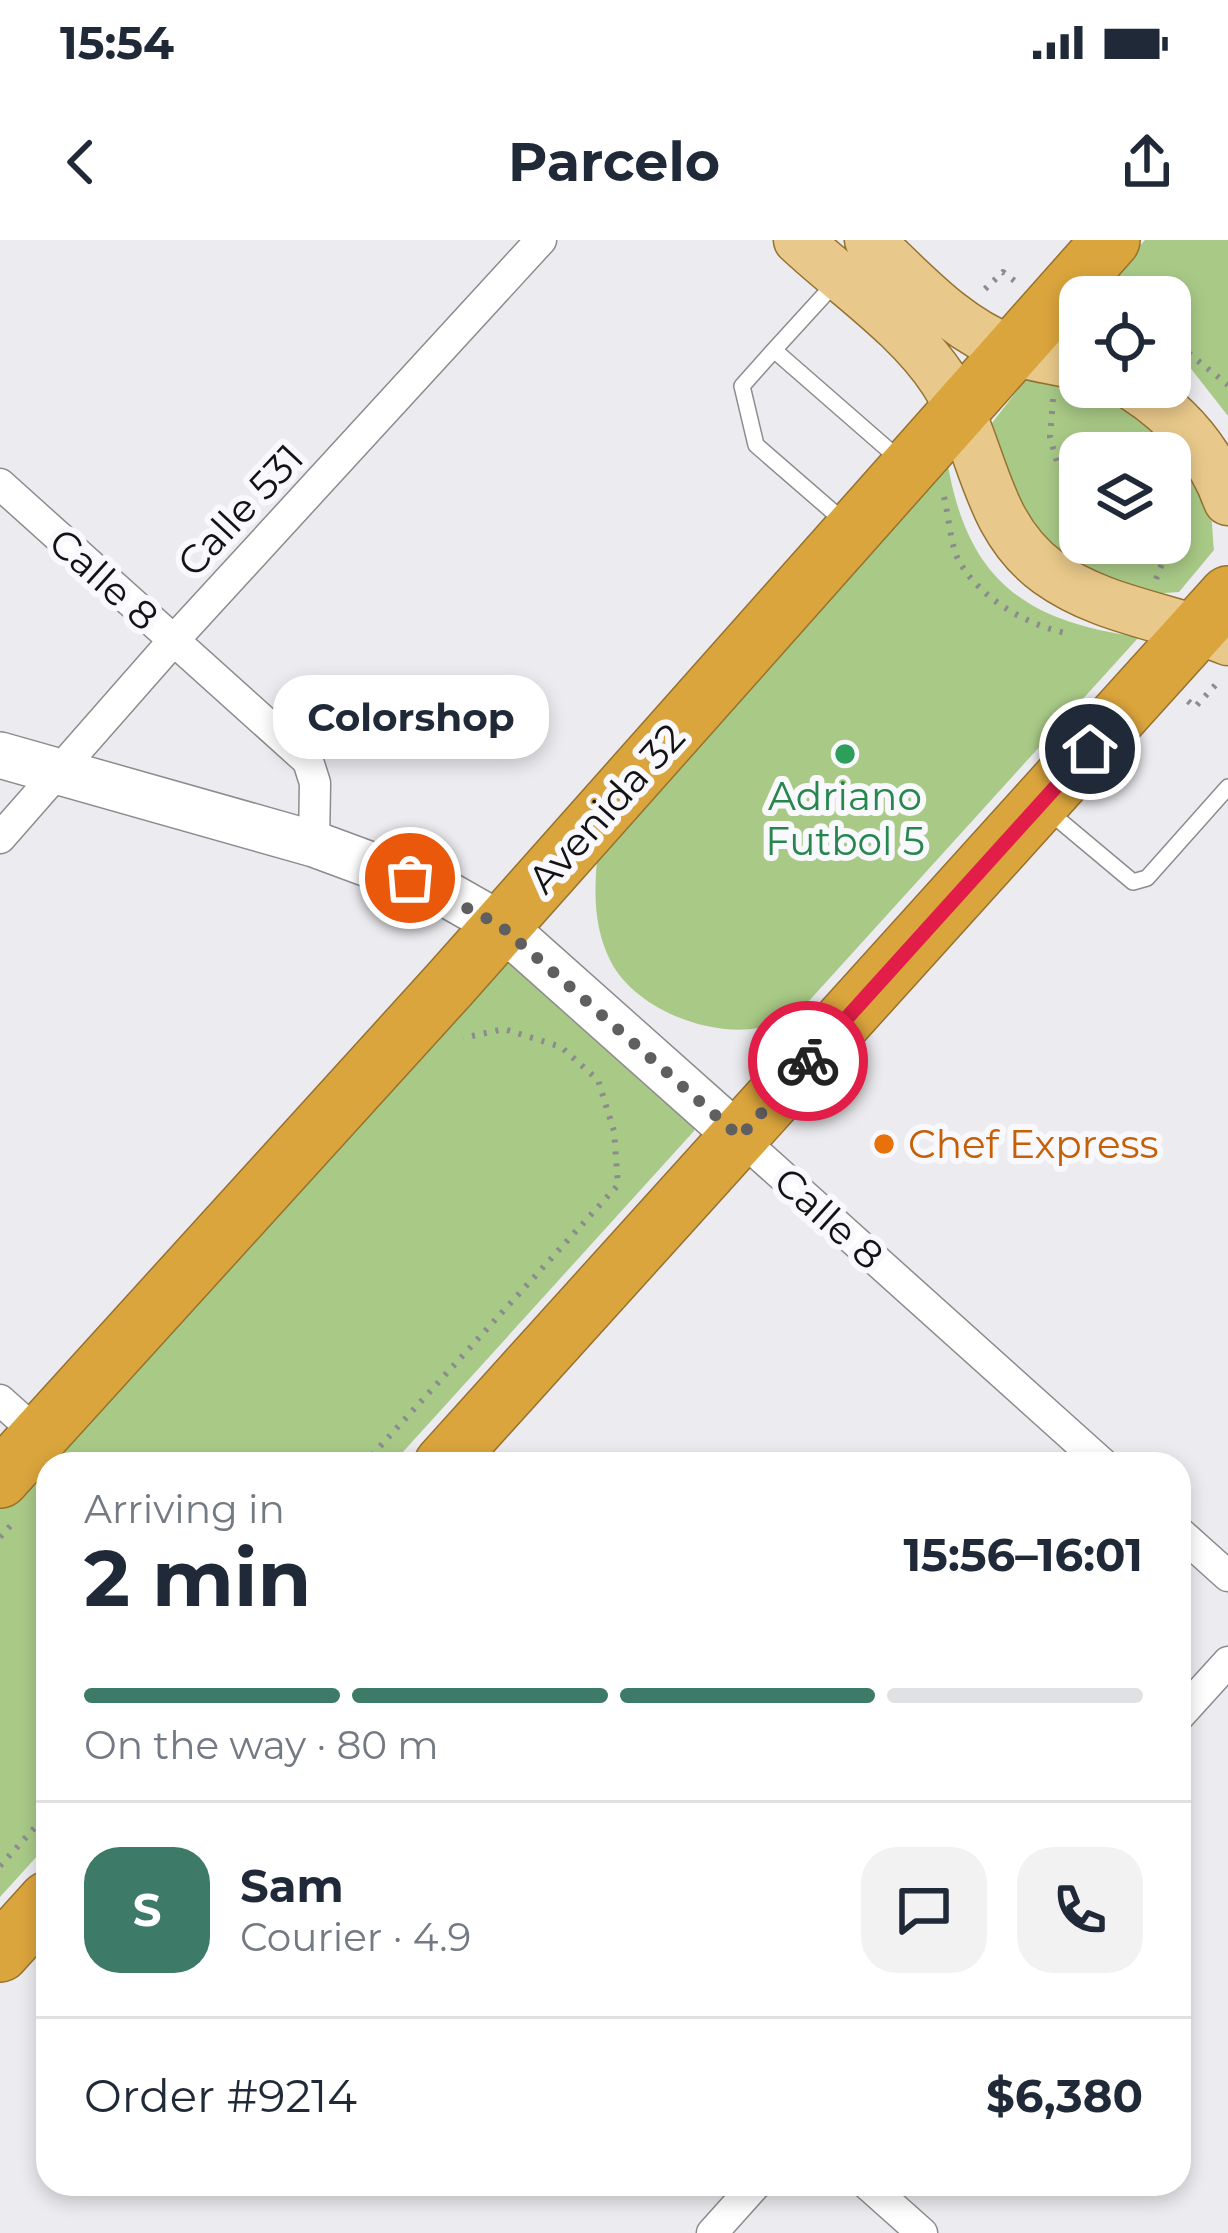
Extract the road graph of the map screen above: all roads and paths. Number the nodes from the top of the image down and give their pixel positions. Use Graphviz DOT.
graph roads {
  1 [pos="542,240"];
  2 [pos="798,240"];
  3 [pos="869,240"];
  4 [pos="1111,240"];
  5 [pos="839,279"];
  6 [pos="774,350"];
  7 [pos="1014,351"];
  8 [pos="1191,355"];
  9 [pos="1059,361"];
  10 [pos="1228,385"];
  11 [pos="1059,390"];
  12 [pos="1165,408"];
  13 [pos="961,411"];
  14 [pos="911,469"];
  15 [pos="1059,469"];
  16 [pos="0,484"];
  17 [pos="1228,500"];
  18 [pos="855,531"];
  19 [pos="1218,622"];
  20 [pos="172,641"];
  21 [pos="0,755"];
  22 [pos="58,772"];
  23 [pos="1228,788"];
  24 [pos="1040,804"];
  25 [pos="0,838"];
  26 [pos="314,844"];
  27 [pos="501,926"];
  28 [pos="449,1041"];
  29 [pos="740,1137"];
  30 [pos="19,1417"];
  31 [pos="375,1452"];
  32 [pos="454,1452"];
  33 [pos="1090,1452"];
  34 [pos="0,1479"];
  35 [pos="1191,1543"];
  36 [pos="1228,1576"];
  37 [pos="1228,1662"];
  38 [pos="1191,1703"];
  39 [pos="36,1826"];
  40 [pos="0,1866"];
  41 [pos="36,1913"];
  42 [pos="0,1953"];
  43 [pos="745,2196"];
  44 [pos="880,2196"];
  45 [pos="712,2233"];
  46 [pos="922,2233"];
  1 -- 20 [label="street, Calle 531"];
  2 -- 5 [label="main road"];
  3 -- 7 [label="main road"];
  4 -- 7 [label="highway, Avenida 32"];
  5 -- 6 [label="lane"];
  5 -- 13 [label="main road"];
  6 -- 14 [label="lane"];
  6 -- 18 [label="lane"];
  7 -- 9 [label="main road"];
  7 -- 13 [label="highway, Avenida 32"];
  8 -- 10 [label="path"];
  11 -- 15 [label="path"];
  12 -- 17 [label="main road"];
  13 -- 14 [label="highway, Avenida 32"];
  13 -- 19 [label="main road"];
  14 -- 18 [label="highway, Avenida 32"];
  16 -- 20 [label="street, Calle 8"];
  18 -- 27 [label="highway, Avenida 32"];
  19 -- 24 [label="highway"];
  20 -- 22 [label="street, Calle 531"];
  20 -- 26 [label="street, Calle 8"];
  21 -- 22 [label="street, Calle 8"];
  22 -- 25 [label="street, Calle 531"];
  22 -- 26 [label="street, Calle 8"];
  23 -- 24 [label="lane"];
  24 -- 29 [label="highway"];
  26 -- 27 [label="street, Calle 8"];
  27 -- 29 [label="street, Calle 8"];
  27 -- 30 [label="highway, Avenida 32"];
  28 -- 31 [label="path"];
  29 -- 32 [label="highway"];
  29 -- 33 [label="street, Calle 8"];
  30 -- 34 [label="highway, Avenida 32"];
  35 -- 36 [label="street"];
  37 -- 38 [label="street"];
  39 -- 40 [label="path"];
  41 -- 42 [label="highway"];
  43 -- 45 [label="street"];
  44 -- 46 [label="street"];
}
